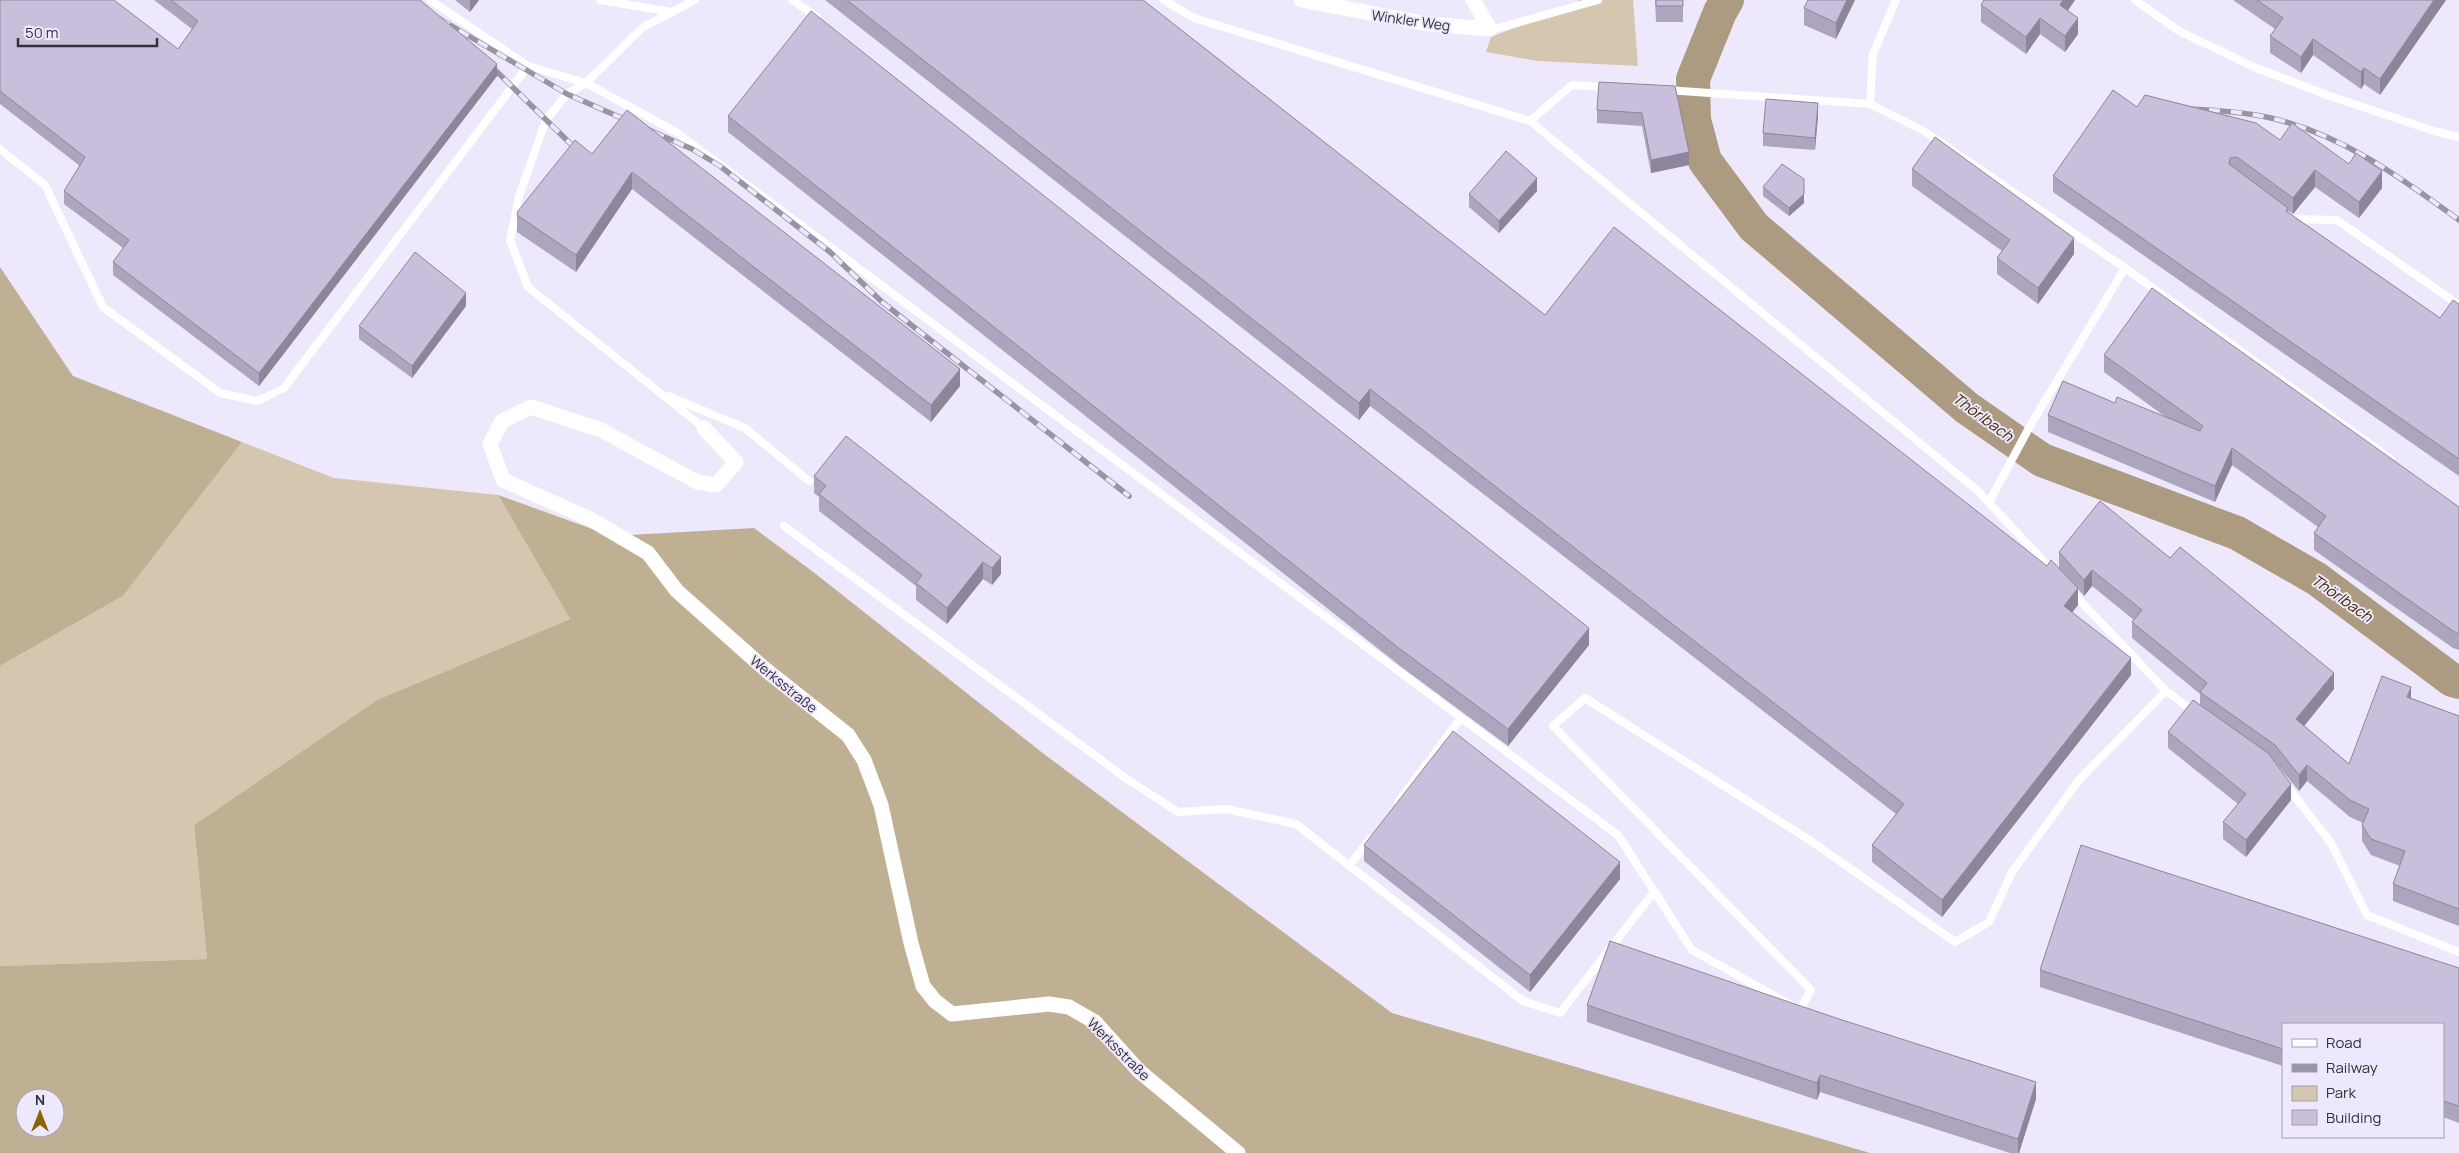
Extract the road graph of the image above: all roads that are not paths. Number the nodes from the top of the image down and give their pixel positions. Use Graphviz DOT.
graph roads {
  1 [pos="430,0"];
  2 [pos="600,0"];
  3 [pos="695,0"];
  4 [pos="792,0"];
  5 [pos="1164,0"];
  6 [pos="1301,0"];
  7 [pos="1473,0"];
  8 [pos="1598,0"];
  9 [pos="1896,0"];
  10 [pos="2135,0"];
  11 [pos="672,12"];
  12 [pos="823,22"];
  13 [pos="1490,29"];
  14 [pos="528,66"];
  15 [pos="586,83"];
  16 [pos="1618,87"];
  17 [pos="1654,89"];
  18 [pos="1870,104"];
  19 [pos="1530,121"];
  20 [pos="2459,137"];
  21 [pos="0,148"];
  22 [pos="2284,214"];
  23 [pos="2125,268"];
  24 [pos="2459,305"];
  25 [pos="660,392"];
  26 [pos="704,428"];
  27 [pos="2395,462"];
  28 [pos="809,481"];
  29 [pos="1989,502"];
  30 [pos="784,526"];
  31 [pos="2057,575"];
  32 [pos="2064,582"];
  33 [pos="2166,691"];
  34 [pos="1461,718"];
  35 [pos="2204,718"];
  36 [pos="2278,774"];
  37 [pos="1390,811"];
  38 [pos="1373,835"];
  39 [pos="1349,866"];
  40 [pos="1654,892"];
  41 [pos="2459,952"];
  42 [pos="1238,1153"];
  1 -- 14 [label="lane"];
  2 -- 11 [label="lane"];
  3 -- 11 [label="lane"];
  4 -- 12 [label="lane"];
  5 -- 19 [label="lane"];
  6 -- 13 [label="street, Winkler Weg"];
  7 -- 13 [label="street"];
  8 -- 13 [label="lane"];
  9 -- 18 [label="lane"];
  10 -- 20 [label="lane"];
  11 -- 15 [label="lane"];
  14 -- 15 [label="lane"];
  14 -- 21 [label="lane"];
  15 -- 25 [label="lane"];
  15 -- 34 [label="lane"];
  16 -- 19 [label="lane"];
  17 -- 18 [label="lane"];
  18 -- 23 [label="lane"];
  19 -- 29 [label="lane"];
  22 -- 24 [label="lane"];
  23 -- 27 [label="lane"];
  23 -- 29 [label="lane"];
  25 -- 26 [label="lane"];
  25 -- 28 [label="lane"];
  26 -- 42 [label="street, Werksstraße"];
  29 -- 31 [label="lane"];
  30 -- 39 [label="lane"];
  32 -- 33 [label="lane"];
  33 -- 35 [label="lane"];
  33 -- 40 [label="lane"];
  34 -- 37 [label="lane"];
  34 -- 40 [label="lane"];
  36 -- 41 [label="lane"];
  38 -- 39 [label="lane"];
  39 -- 40 [label="lane"];
}
